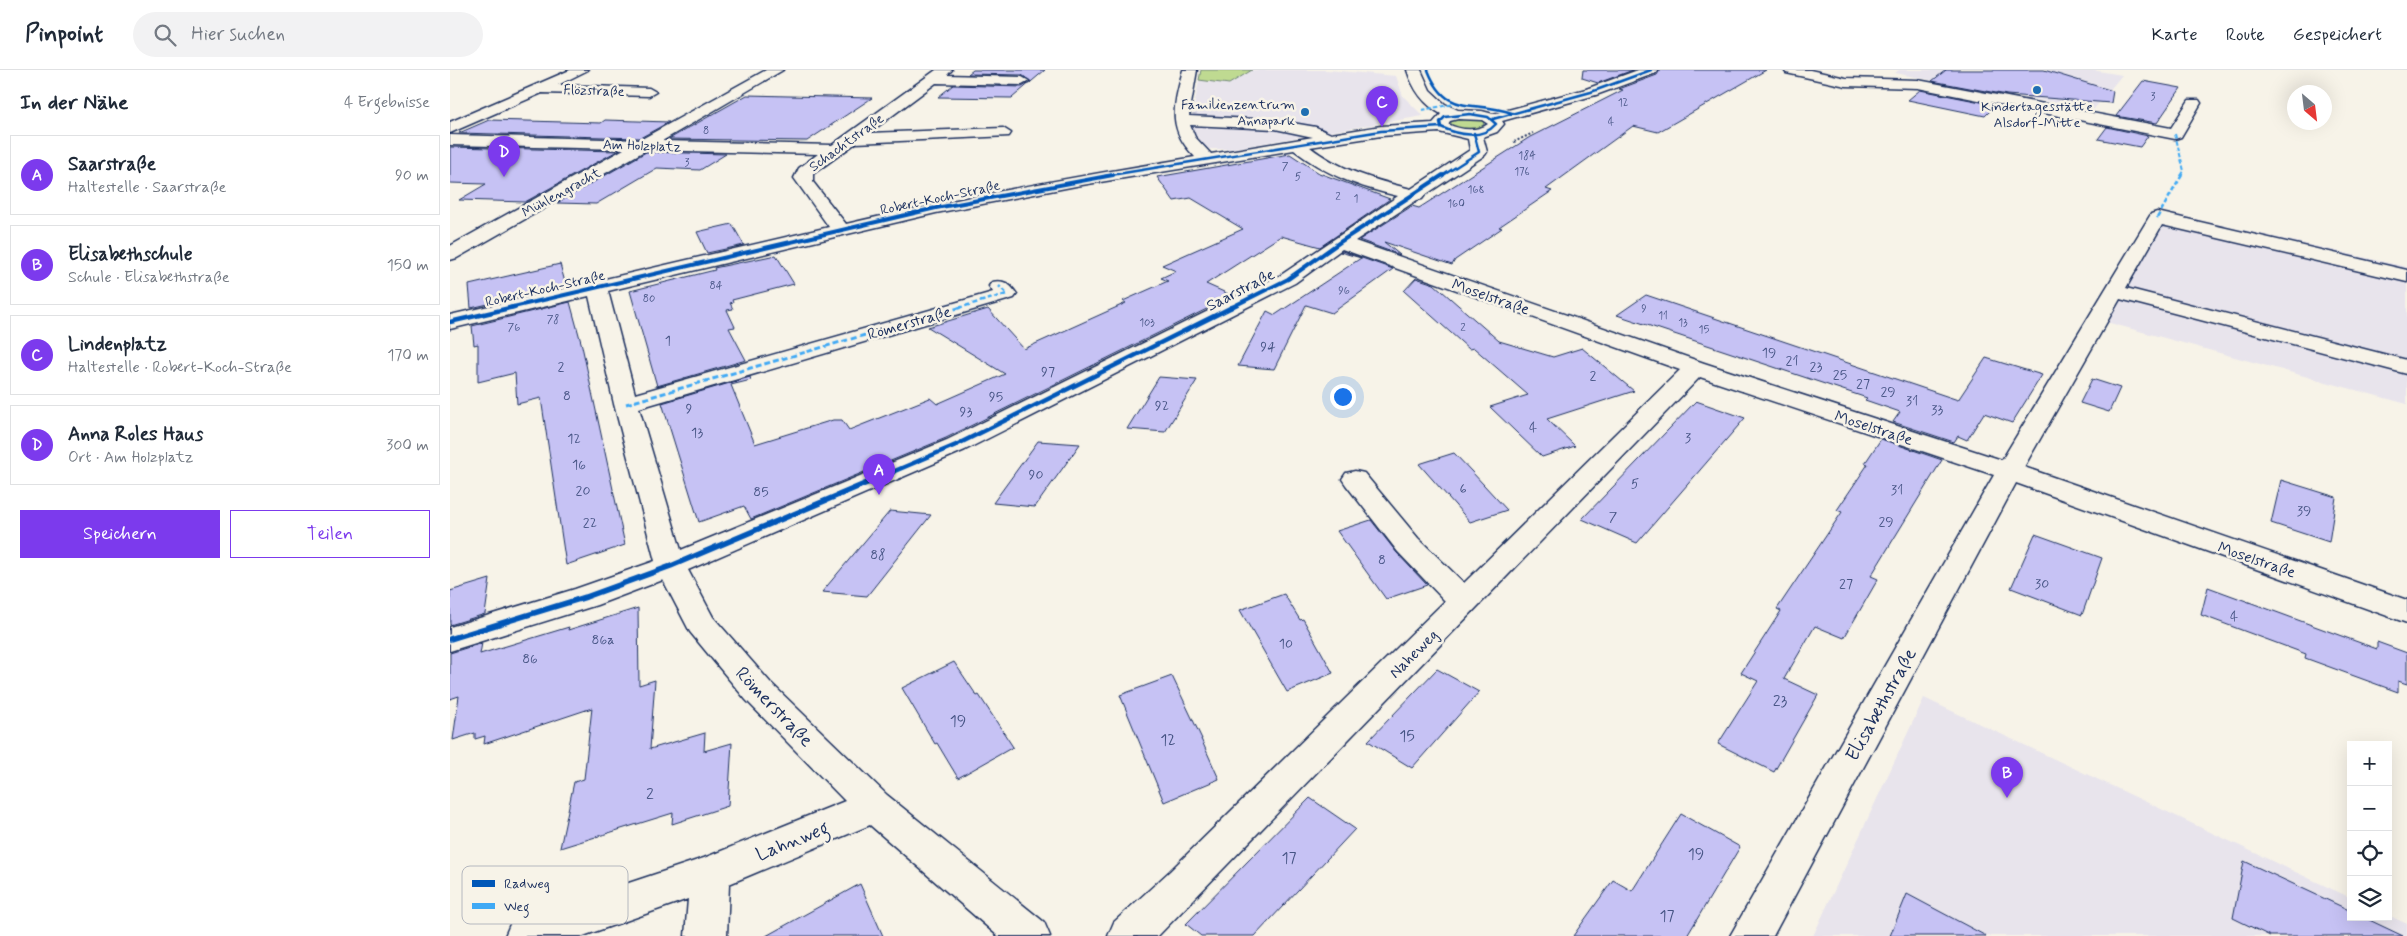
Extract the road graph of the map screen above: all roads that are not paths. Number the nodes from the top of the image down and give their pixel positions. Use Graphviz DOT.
graph roads {
  1 [pos="581,70"];
  2 [pos="776,70"];
  3 [pos="945,70"];
  4 [pos="1190,70"];
  5 [pos="1414,70"];
  6 [pos="1651,70"];
  7 [pos="1791,70"];
  8 [pos="932,80"];
  9 [pos="1022,81"];
  10 [pos="538,89"];
  11 [pos="649,92"];
  12 [pos="2194,103"];
  13 [pos="1456,114"];
  14 [pos="1493,119"];
  15 [pos="1181,120"];
  16 [pos="1441,127"];
  17 [pos="450,128"];
  18 [pos="1003,133"];
  19 [pos="1474,134"];
  20 [pos="850,138"];
  21 [pos="450,140"];
  22 [pos="1329,140"];
  23 [pos="643,145"];
  24 [pos="1297,145"];
  25 [pos="833,150"];
  26 [pos="1208,160"];
  27 [pos="1416,195"];
  28 [pos="841,230"];
  29 [pos="1340,242"];
  30 [pos="450,254"];
  31 [pos="2407,276"];
  32 [pos="999,286"];
  33 [pos="598,287"];
  34 [pos="2114,291"];
  35 [pos="450,322"];
  36 [pos="2407,367"];
  37 [pos="1696,368"];
  38 [pos="626,404"];
  39 [pos="2009,471"];
  40 [pos="1355,479"];
  41 [pos="671,566"];
  42 [pos="1464,602"];
  43 [pos="2407,612"];
  44 [pos="450,639"];
  45 [pos="874,806"];
  46 [pos="710,874"];
  47 [pos="628,902"];
  48 [pos="562,924"];
  49 [pos="526,936"];
  50 [pos="706,936"];
  51 [pos="1030,936"];
  52 [pos="1128,936"];
  53 [pos="1751,936"];
  1 -- 10 [label="street, Flözstraße"];
  2 -- 23 [label="street, Mühlengracht"];
  3 -- 8 [label="street, Schachtstraße"];
  4 -- 15 [label="street"];
  5 -- 13 [label="street"];
  6 -- 14 [label="street"];
  7 -- 12 [label="street"];
  8 -- 9 [label="street"];
  8 -- 20 [label="street, Schachtstraße"];
  10 -- 11 [label="street, Flözstraße"];
  10 -- 17 [label="street, Flözstraße"];
  13 -- 14 [label="street"];
  13 -- 16 [label="street"];
  14 -- 19 [label="street"];
  15 -- 22 [label="street"];
  15 -- 26 [label="street"];
  16 -- 19 [label="street, Robert-Koch-Straße"];
  16 -- 22 [label="street, Robert-Koch-Straße"];
  18 -- 20 [label="street"];
  19 -- 27 [label="street, Saarstraße"];
  20 -- 25 [label="street, Schachtstraße"];
  21 -- 23 [label="street, Am Holzplatz"];
  22 -- 24 [label="street, Robert-Koch-Straße"];
  23 -- 25 [label="street, Am Holzplatz"];
  23 -- 30 [label="street, Mühlengracht"];
  24 -- 26 [label="street, Robert-Koch-Straße"];
  24 -- 27 [label="street"];
  25 -- 28 [label="street, Schachtstraße"];
  26 -- 28 [label="street, Robert-Koch-Straße"];
  27 -- 29 [label="street, Saarstraße"];
  28 -- 33 [label="street, Robert-Koch-Straße"];
  29 -- 37 [label="street, Moselstraße"];
  29 -- 41 [label="street, Saarstraße"];
  31 -- 34 [label="street, Elisabethstraße"];
  32 -- 38 [label="street, Römerstraße"];
  33 -- 35 [label="street, Robert-Koch-Straße"];
  33 -- 38 [label="street, Römerstraße"];
  34 -- 36 [label="street"];
  34 -- 39 [label="street, Elisabethstraße"];
  37 -- 39 [label="street, Moselstraße"];
  37 -- 42 [label="street, Naheweg"];
  38 -- 41 [label="street, Römerstraße"];
  39 -- 43 [label="street, Moselstraße"];
  39 -- 53 [label="street, Elisabethstraße"];
  40 -- 42 [label="street"];
  41 -- 44 [label="street, Saarstraße"];
  41 -- 45 [label="street, Römerstraße"];
  42 -- 52 [label="street, Naheweg"];
  45 -- 46 [label="street, Lahnweg"];
  45 -- 51 [label="street, Römerstraße"];
  46 -- 47 [label="street, Lahnweg"];
  46 -- 50 [label="street"];
  48 -- 49 [label="street, Lahnweg"];
}
